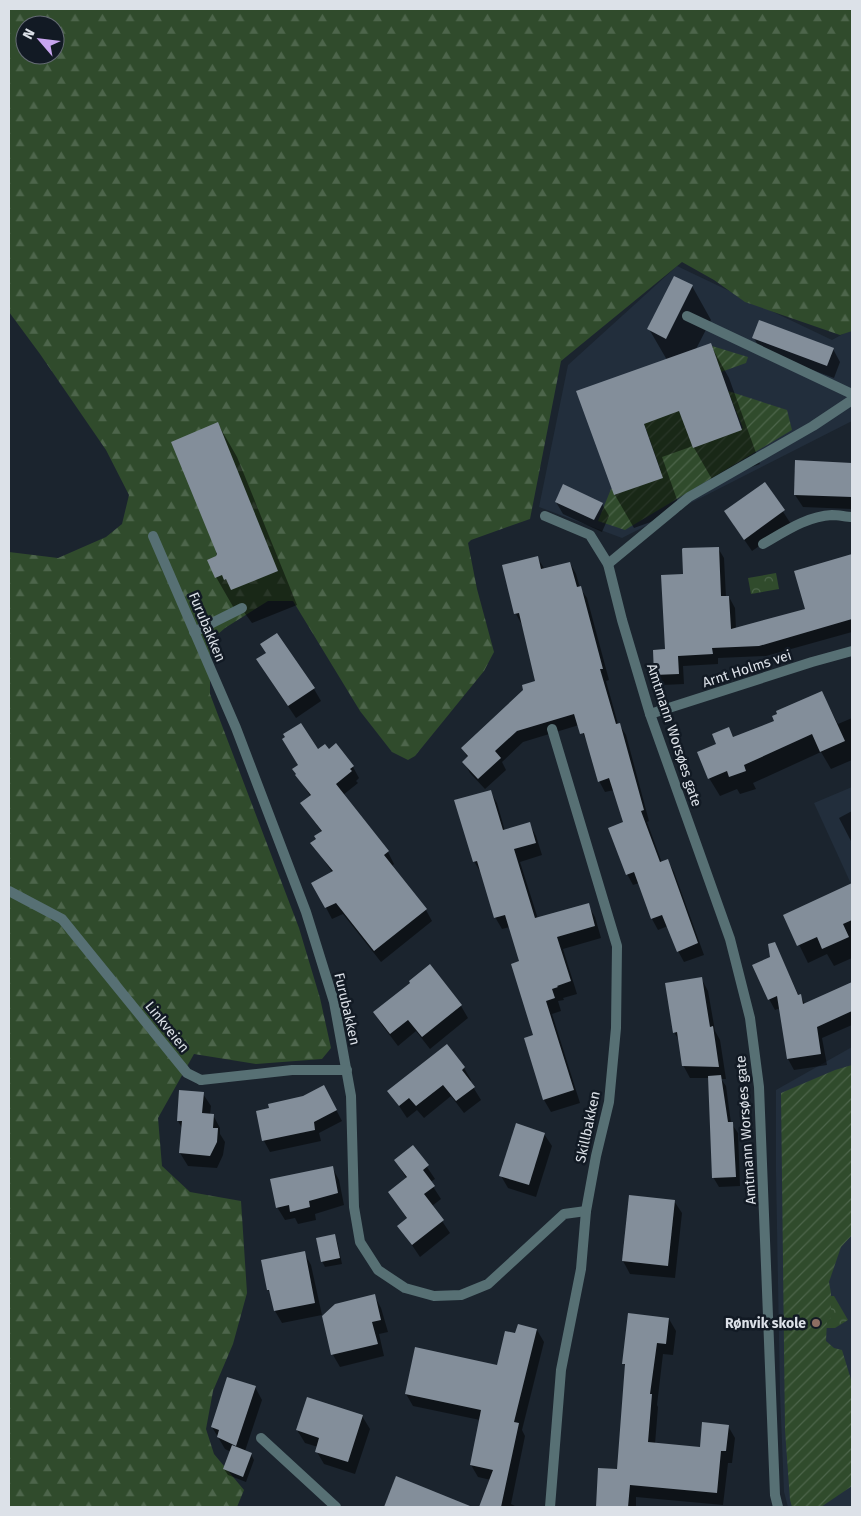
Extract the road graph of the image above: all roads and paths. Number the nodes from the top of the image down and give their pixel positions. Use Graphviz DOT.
graph roads {
  1 [pos="687,316"];
  2 [pos="852,394"];
  3 [pos="852,400"];
  4 [pos="545,516"];
  5 [pos="852,518"];
  6 [pos="153,536"];
  7 [pos="763,544"];
  8 [pos="608,564"];
  9 [pos="242,608"];
  10 [pos="194,632"];
  11 [pos="852,651"];
  12 [pos="650,714"];
  13 [pos="552,729"];
  14 [pos="9,891"];
  15 [pos="346,1070"];
  16 [pos="586,1211"];
  17 [pos="261,1438"];
  18 [pos="336,1507"];
  19 [pos="550,1507"];
  20 [pos="778,1507"];
  1 -- 2 [label="street"];
  3 -- 8 [label="street"];
  4 -- 8 [label="street, Amtmann Worsøes gate"];
  5 -- 7 [label="street"];
  6 -- 10 [label="street, Furubakken"];
  8 -- 12 [label="street, Amtmann Worsøes gate"];
  9 -- 10 [label="street"];
  10 -- 15 [label="street, Furubakken"];
  11 -- 12 [label="street, Arnt Holms vei"];
  12 -- 20 [label="street, Amtmann Worsøes gate"];
  13 -- 16 [label="street, Skillbakken"];
  14 -- 15 [label="street, Linkveien"];
  15 -- 16 [label="street, Furubakken"];
  16 -- 19 [label="street, Skillbakken"];
  17 -- 18 [label="street"];
}
